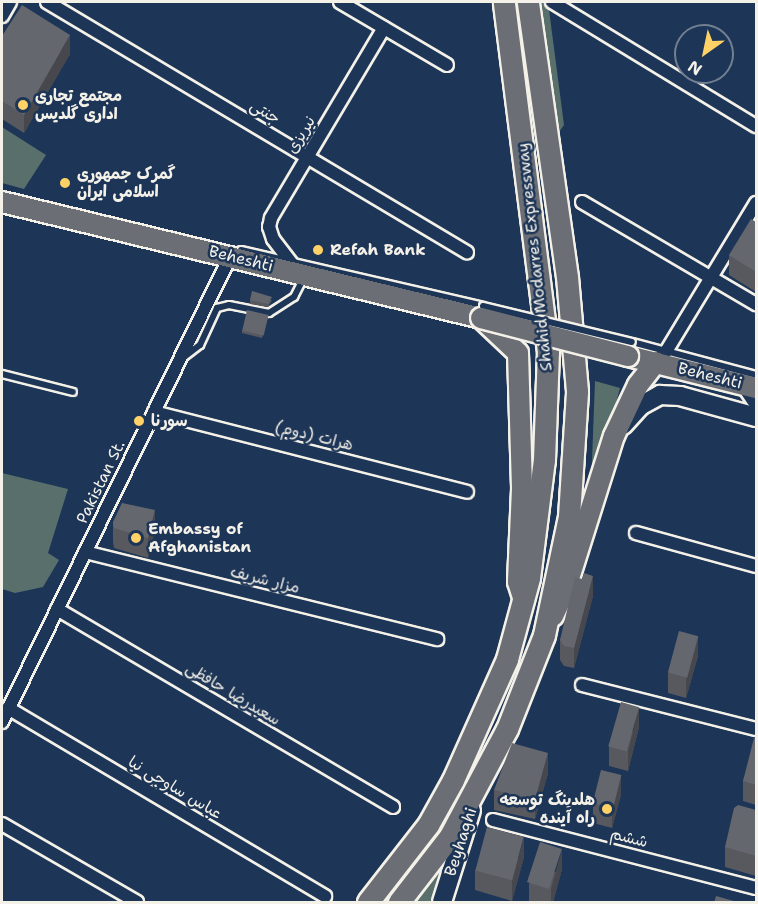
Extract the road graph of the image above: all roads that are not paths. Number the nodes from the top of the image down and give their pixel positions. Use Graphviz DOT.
graph roads {
  1 [pos="10,2"];
  2 [pos="47,2"];
  3 [pos="340,2"];
  4 [pos="504,2"];
  5 [pos="528,2"];
  6 [pos="552,2"];
  7 [pos="2,16"];
  8 [pos="384,28"];
  9 [pos="447,65"];
  10 [pos="756,126"];
  11 [pos="307,157"];
  12 [pos="6,198"];
  13 [pos="582,202"];
  14 [pos="756,203"];
  15 [pos="226,250"];
  16 [pos="466,252"];
  17 [pos="297,270"];
  18 [pos="711,278"];
  19 [pos="756,304"];
  20 [pos="482,312"];
  21 [pos="661,356"];
  22 [pos="179,361"];
  23 [pos="2,374"];
  24 [pos="754,387"];
  25 [pos="74,392"];
  26 [pos="154,412"];
  27 [pos="756,417"];
  28 [pos="614,436"];
  29 [pos="467,492"];
  30 [pos="636,533"];
  31 [pos="85,552"];
  32 [pos="756,566"];
  33 [pos="524,600"];
  34 [pos="57,609"];
  35 [pos="544,635"];
  36 [pos="437,639"];
  37 [pos="582,685"];
  38 [pos="8,708"];
  39 [pos="2,722"];
  40 [pos="756,729"];
  41 [pos="481,781"];
  42 [pos="393,807"];
  43 [pos="493,820"];
  44 [pos="2,824"];
  45 [pos="756,888"];
  46 [pos="325,897"];
  47 [pos="137,903"];
  48 [pos="368,903"];
  49 [pos="399,903"];
  50 [pos="442,903"];
  1 -- 7 [label="street"];
  2 -- 11 [label="street, جنتی"];
  3 -- 8 [label="street"];
  4 -- 33 [label="highway, Shahid Modarres Expressway"];
  5 -- 35 [label="highway, Shahid Modarres Expressway"];
  6 -- 10 [label="street"];
  8 -- 9 [label="street"];
  8 -- 11 [label="street, نیریزی"];
  11 -- 16 [label="street, جنتی"];
  11 -- 17 [label="street, نیریزی"];
  12 -- 15 [label="main road, Beheshti"];
  13 -- 18 [label="street"];
  14 -- 18 [label="street"];
  15 -- 17 [label="main road, Beheshti"];
  15 -- 22 [label="street, Pakistan St."];
  17 -- 20 [label="main road, Beheshti"];
  17 -- 22 [label="lane"];
  18 -- 19 [label="street"];
  18 -- 21 [label="street"];
  20 -- 21 [label="main road, Beheshti, bridge"];
  20 -- 33 [label="main road"];
  21 -- 24 [label="main road, Beheshti"];
  21 -- 28 [label="main road"];
  22 -- 26 [label="street, Pakistan St."];
  23 -- 25 [label="lane"];
  26 -- 29 [label="street, هرات (دوم)"];
  26 -- 31 [label="street, Pakistan St."];
  27 -- 28 [label="main road"];
  28 -- 35 [label="main road"];
  30 -- 32 [label="street"];
  31 -- 34 [label="street, Pakistan St."];
  31 -- 36 [label="street, مزار شریف"];
  33 -- 48 [label="highway, Shahid Modarres Expressway"];
  34 -- 38 [label="street, Pakistan St."];
  34 -- 42 [label="street, سعیدرضا حافظی"];
  35 -- 41 [label="highway, Shahid Modarres Expressway"];
  37 -- 40 [label="street"];
  38 -- 39 [label="street, Pakistan St."];
  38 -- 46 [label="street, عباس ساوجی نیا"];
  41 -- 49 [label="highway, Shahid Modarres Expressway"];
  41 -- 50 [label="main road, Beyhaghi"];
  43 -- 45 [label="street, ششم"];
  44 -- 47 [label="street"];
}
